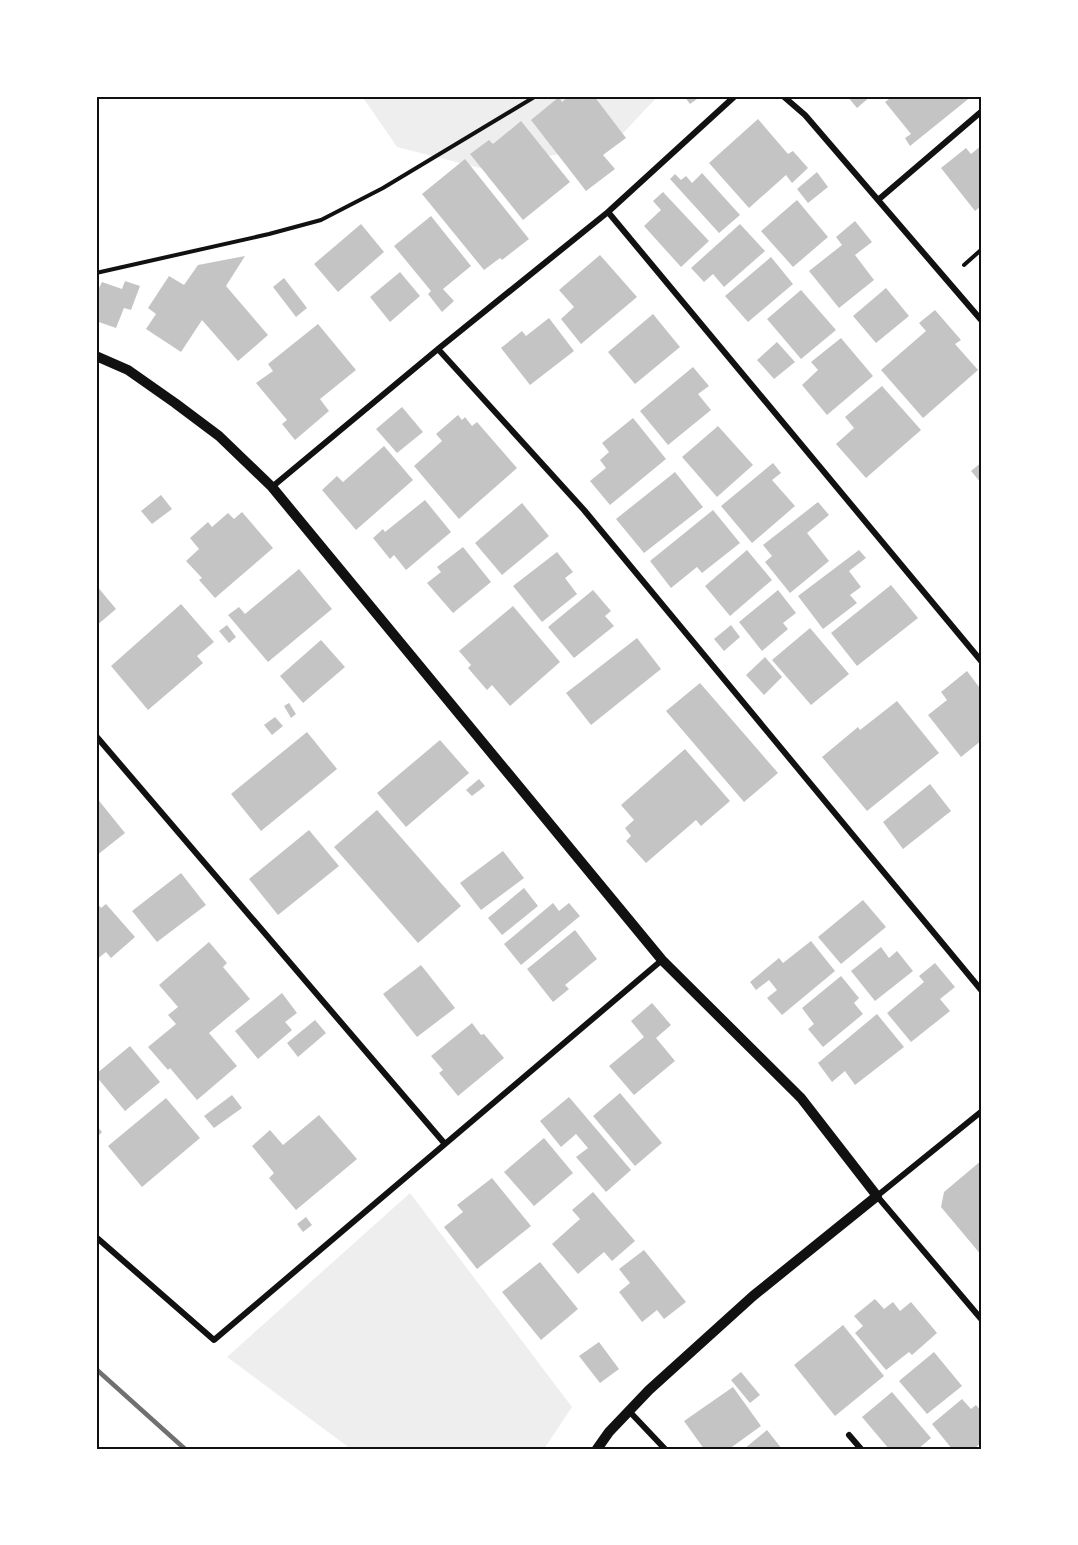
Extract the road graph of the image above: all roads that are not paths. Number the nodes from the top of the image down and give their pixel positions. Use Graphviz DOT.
graph roads {
  1 [pos="735,96"];
  2 [pos="783,96"];
  3 [pos="982,111"];
  4 [pos="878,200"];
  5 [pos="608,212"];
  6 [pos="982,321"];
  7 [pos="438,349"];
  8 [pos="96,356"];
  9 [pos="272,487"];
  10 [pos="982,662"];
  11 [pos="96,736"];
  12 [pos="662,960"];
  13 [pos="982,991"];
  14 [pos="982,1111"];
  15 [pos="445,1144"];
  16 [pos="877,1196"];
  17 [pos="96,1237"];
  18 [pos="982,1320"];
  19 [pos="629,1411"];
  20 [pos="849,1435"];
  21 [pos="597,1449"];
  22 [pos="665,1449"];
  23 [pos="861,1449"];
  1 -- 5 [label="street"];
  2 -- 4 [label="street"];
  3 -- 4 [label="street"];
  4 -- 6 [label="street"];
  5 -- 7 [label="street"];
  5 -- 10 [label="street"];
  7 -- 9 [label="street"];
  7 -- 13 [label="street"];
  8 -- 9 [label="street"];
  9 -- 12 [label="street"];
  11 -- 15 [label="street"];
  12 -- 15 [label="street"];
  12 -- 16 [label="street"];
  14 -- 16 [label="street"];
  15 -- 17 [label="street"];
  16 -- 18 [label="street"];
  16 -- 19 [label="street"];
  19 -- 21 [label="street"];
  19 -- 22 [label="street"];
  20 -- 23 [label="street"];
}
